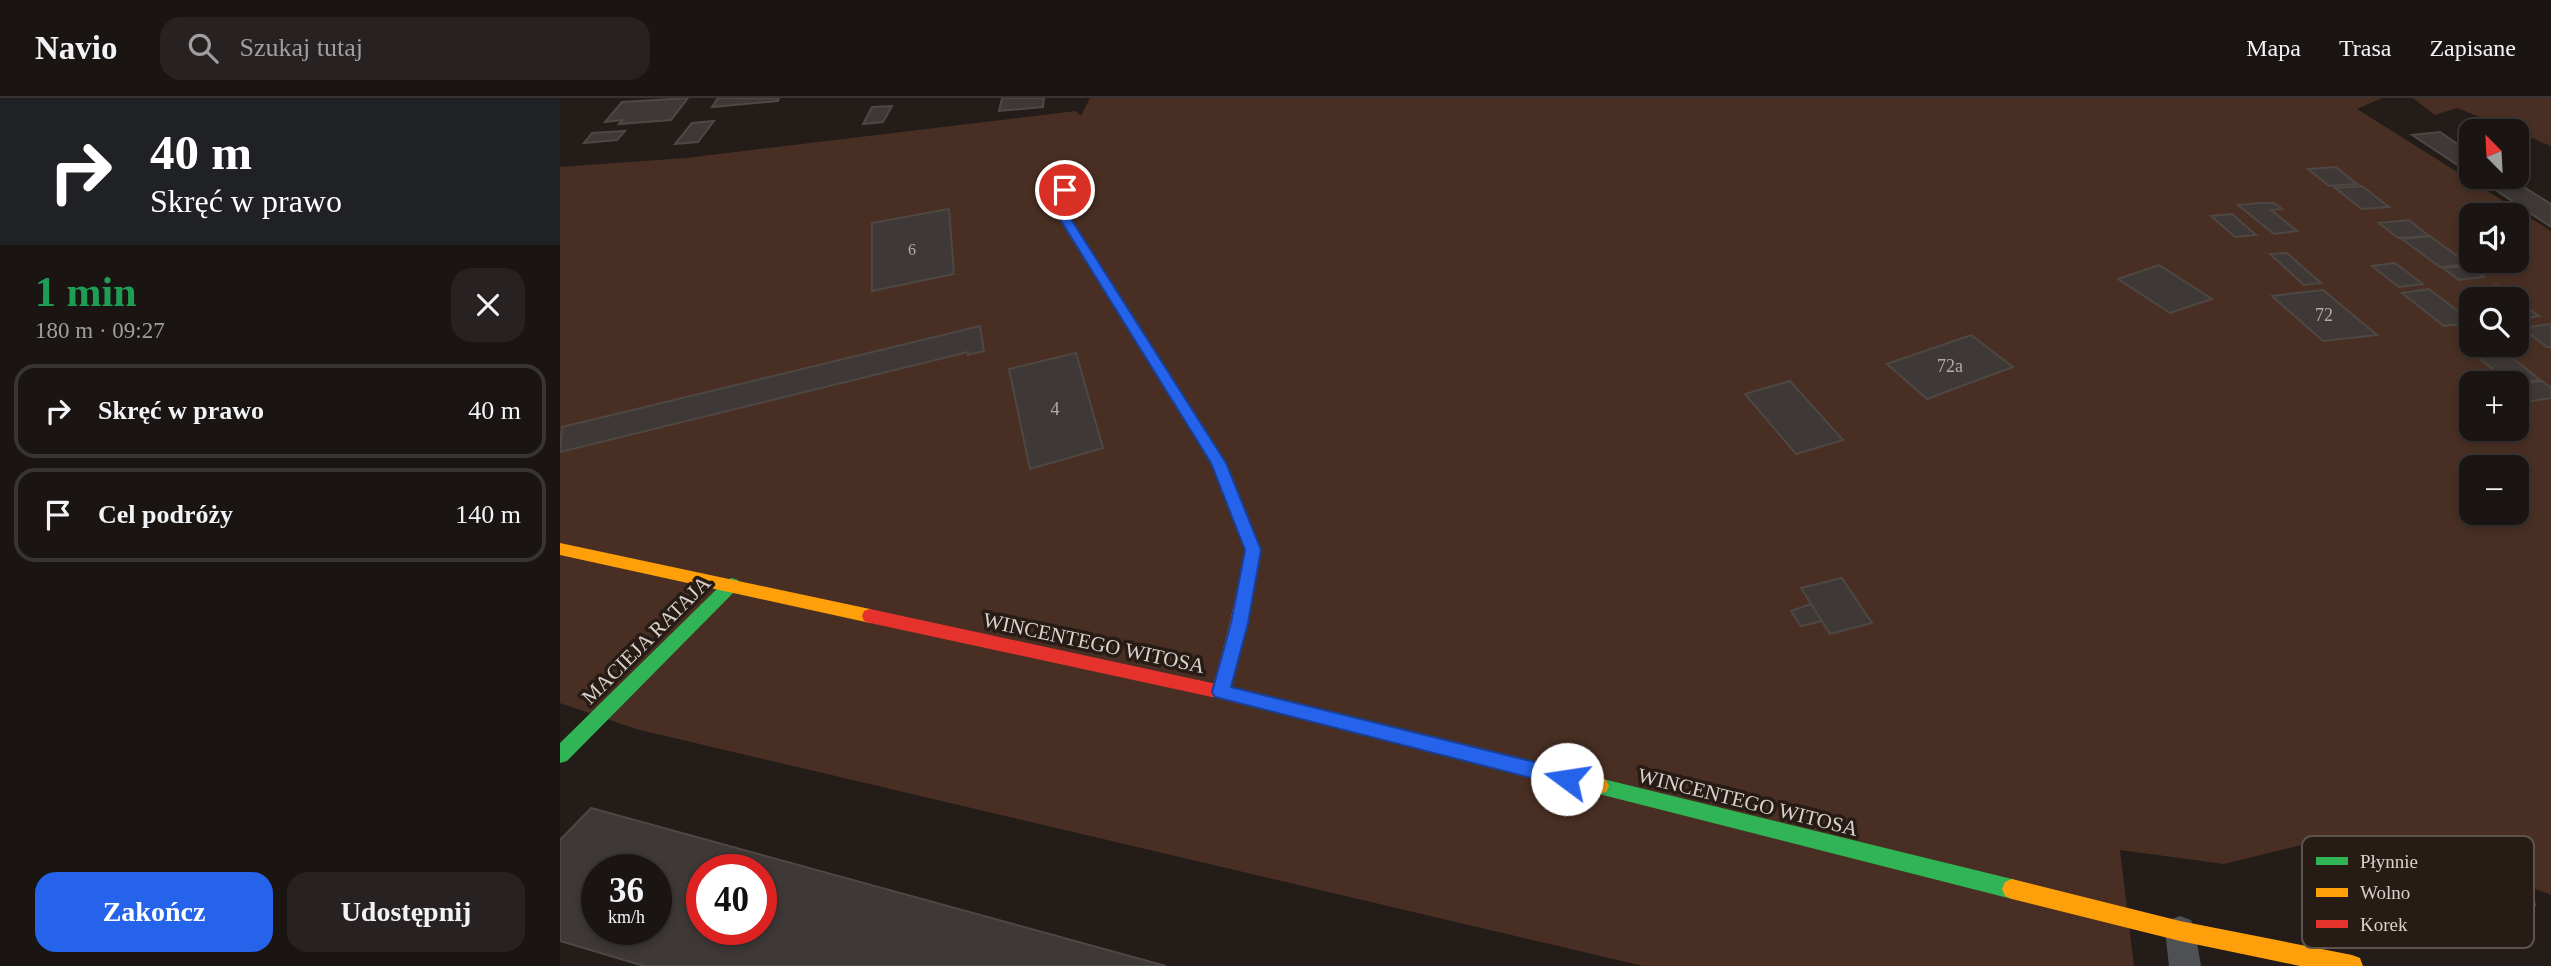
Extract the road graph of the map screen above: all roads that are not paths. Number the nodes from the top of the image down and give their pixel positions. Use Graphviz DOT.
graph roads {
  1 [pos="1065,164"];
  2 [pos="560,549"];
  3 [pos="732,584"];
  4 [pos="1221,692"];
  5 [pos="560,755"];
  6 [pos="2180,931"];
  7 [pos="2185,966"];
  8 [pos="2352,966"];
  1 -- 4 [label="street"];
  2 -- 3 [label="street, WINCENTEGO WITOSA"];
  3 -- 4 [label="street, WINCENTEGO WITOSA"];
  3 -- 5 [label="street, MACIEJA RATAJA"];
  4 -- 6 [label="street, WINCENTEGO WITOSA"];
  6 -- 7 [label="lane"];
  6 -- 8 [label="street, WINCENTEGO WITOSA"];
}
